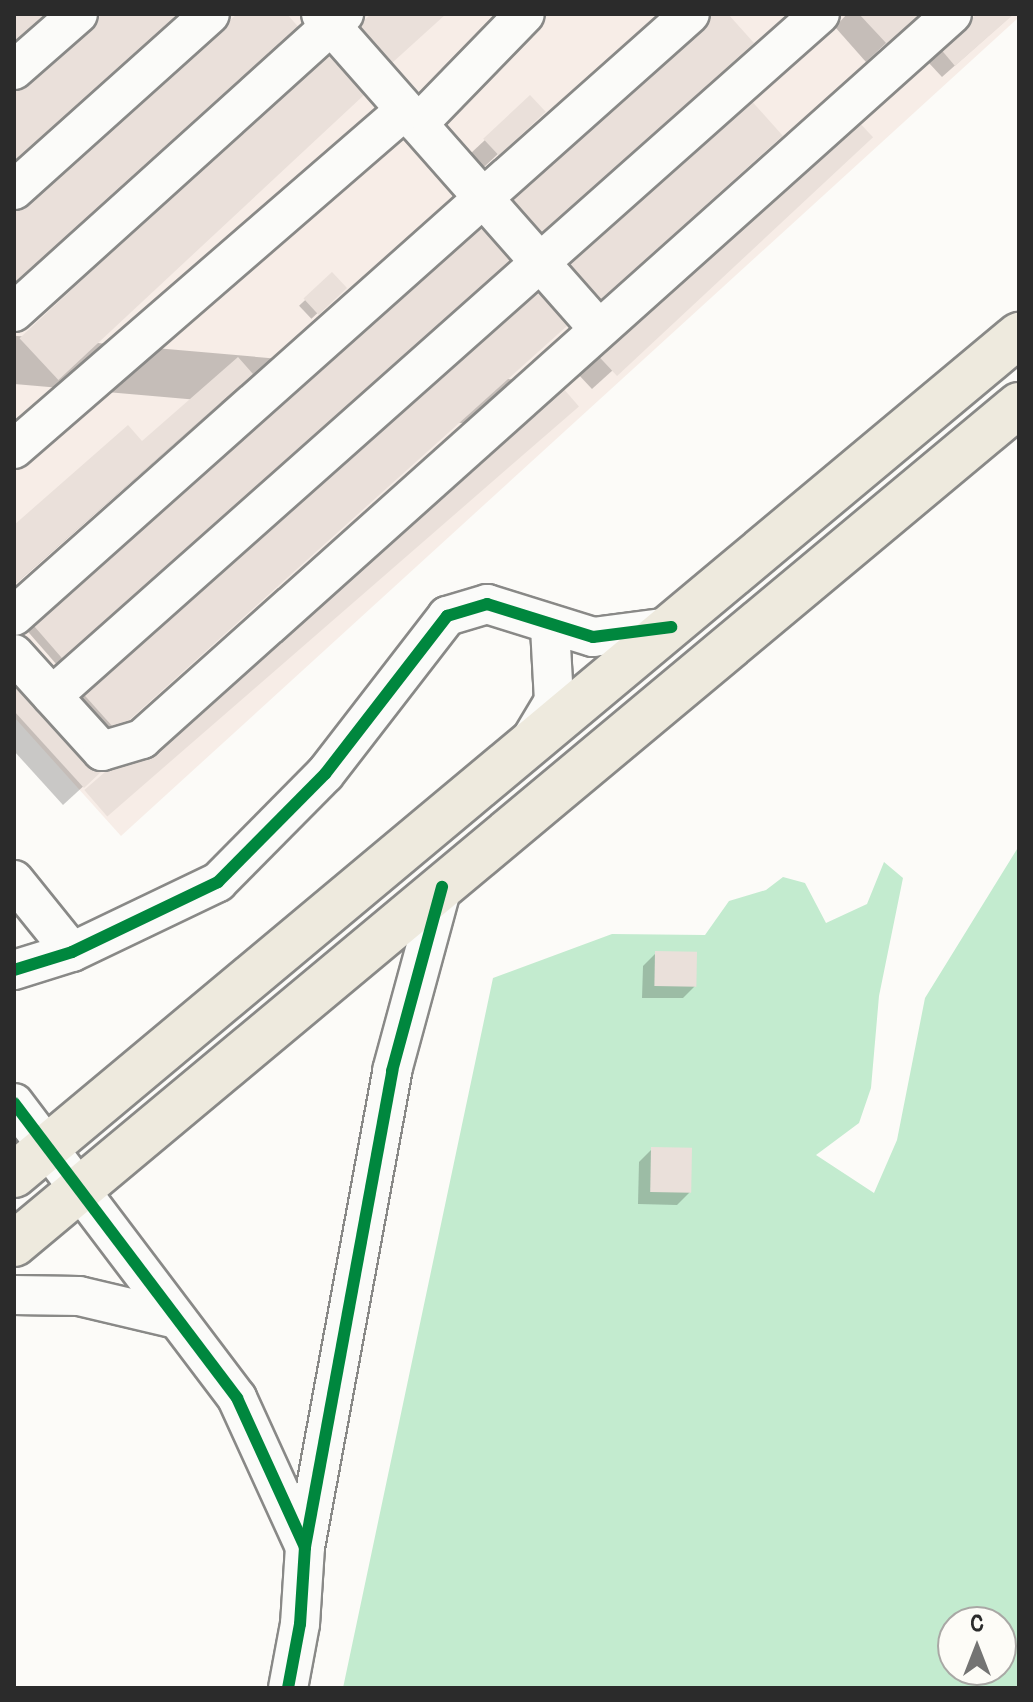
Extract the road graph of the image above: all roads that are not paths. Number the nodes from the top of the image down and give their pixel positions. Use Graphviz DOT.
graph roads {
  1 [pos="78,14"];
  2 [pos="210,14"];
  3 [pos="525,14"];
  4 [pos="690,14"];
  5 [pos="820,14"];
  6 [pos="952,14"];
  7 [pos="332,18"];
  8 [pos="14,70"];
  9 [pos="412,117"];
  10 [pos="14,190"];
  11 [pos="483,198"];
  12 [pos="540,262"];
  13 [pos="14,312"];
  14 [pos="599,329"];
  15 [pos="1019,335"];
  16 [pos="1019,405"];
  17 [pos="14,449"];
  18 [pos="14,616"];
  19 [pos="550,627"];
  20 [pos="671,627"];
  21 [pos="14,654"];
  22 [pos="52,696"];
  23 [pos="524,750"];
  24 [pos="14,880"];
  25 [pos="442,887"];
  26 [pos="72,952"];
  27 [pos="14,970"];
  28 [pos="14,1103"];
  29 [pos="30,1162"];
  30 [pos="77,1191"];
  31 [pos="14,1244"];
  32 [pos="14,1295"];
  33 [pos="176,1319"];
  34 [pos="305,1547"];
  35 [pos="288,1688"];
  1 -- 8 [label="street"];
  2 -- 10 [label="street"];
  3 -- 9 [label="street"];
  4 -- 11 [label="street"];
  5 -- 12 [label="street"];
  6 -- 14 [label="street"];
  7 -- 9 [label="street"];
  7 -- 13 [label="street"];
  9 -- 11 [label="street"];
  9 -- 17 [label="street"];
  11 -- 12 [label="street"];
  11 -- 18 [label="street"];
  12 -- 14 [label="street"];
  12 -- 22 [label="street"];
  14 -- 22 [label="street"];
  15 -- 20 [label="highway"];
  16 -- 25 [label="highway"];
  19 -- 20 [label="street"];
  19 -- 23 [label="street"];
  19 -- 26 [label="street"];
  20 -- 23 [label="highway"];
  21 -- 22 [label="street"];
  23 -- 29 [label="highway"];
  24 -- 26 [label="street"];
  25 -- 30 [label="highway"];
  25 -- 34 [label="street"];
  26 -- 27 [label="street"];
  28 -- 29 [label="street"];
  29 -- 30 [label="street"];
  30 -- 31 [label="highway"];
  30 -- 33 [label="street"];
  32 -- 33 [label="street"];
  33 -- 34 [label="street"];
  34 -- 35 [label="street"];
}
